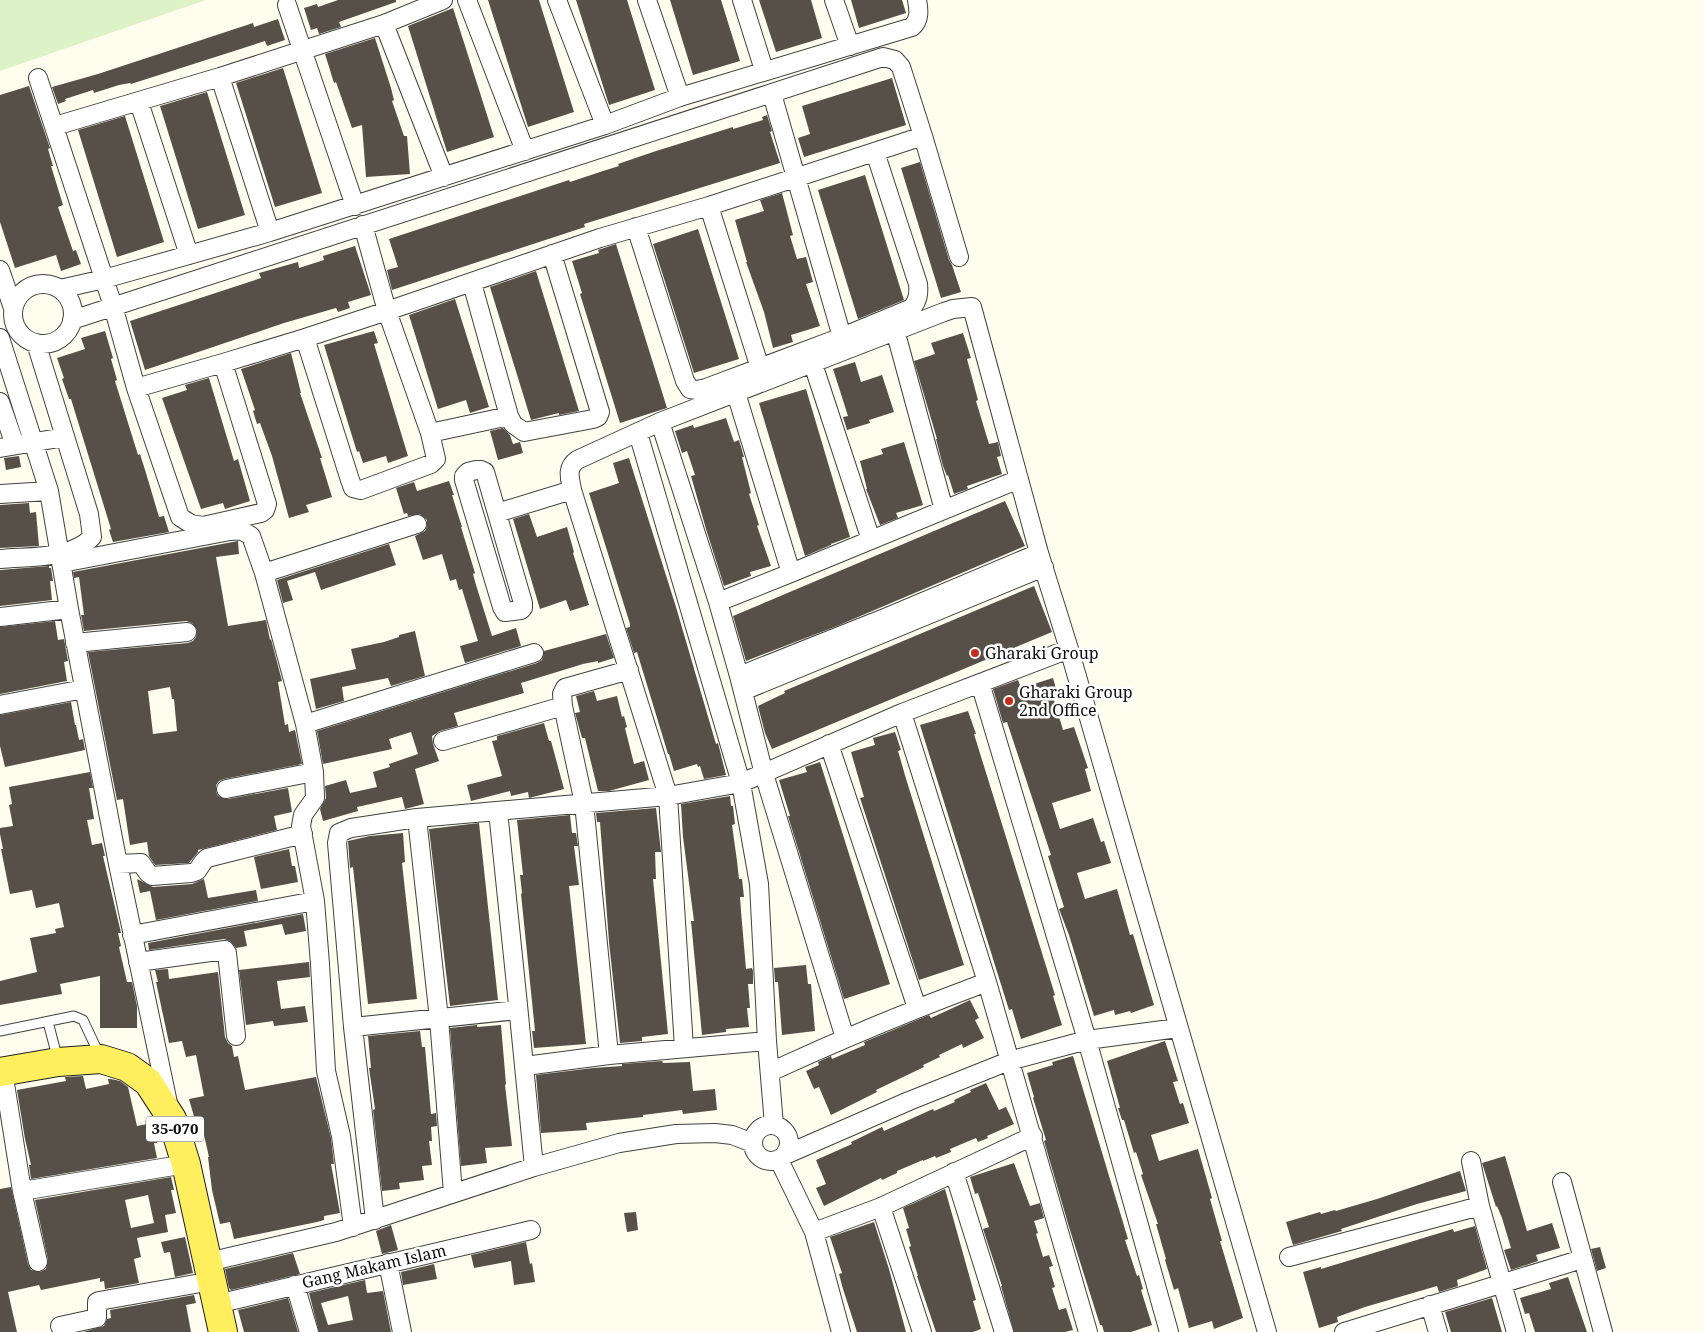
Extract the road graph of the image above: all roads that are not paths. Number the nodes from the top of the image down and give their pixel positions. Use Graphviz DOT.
graph roads {
  1 [pos="443,0"];
  2 [pos="467,0"];
  3 [pos="557,0"];
  4 [pos="647,0"];
  5 [pos="742,0"];
  6 [pos="834,0"];
  7 [pos="917,0"];
  8 [pos="287,5"];
  9 [pos="384,24"];
  10 [pos="850,46"];
  11 [pos="302,50"];
  12 [pos="800,61"];
  13 [pos="764,70"];
  14 [pos="220,77"];
  15 [pos="38,78"];
  16 [pos="807,82"];
  17 [pos="717,85"];
  18 [pos="772,94"];
  19 [pos="680,97"];
  20 [pos="139,102"];
  21 [pos="725,109"];
  22 [pos="605,125"];
  23 [pos="55,126"];
  24 [pos="923,136"];
  25 [pos="525,151"];
  26 [pos="875,152"];
  27 [pos="444,177"];
  28 [pos="796,177"];
  29 [pos="398,191"];
  30 [pos="355,206"];
  31 [pos="708,206"];
  32 [pos="406,212"];
  33 [pos="363,225"];
  34 [pos="636,227"];
  35 [pos="270,232"];
  36 [pos="552,254"];
  37 [pos="188,255"];
  38 [pos="959,257"];
  39 [pos="0,270"];
  40 [pos="104,279"];
  41 [pos="472,283"];
  42 [pos="60,289"];
  43 [pos="113,306"];
  44 [pos="387,312"];
  45 [pos="9,318"];
  46 [pos="72,320"];
  47 [pos="895,330"];
  48 [pos="842,337"];
  49 [pos="0,338"];
  50 [pos="305,338"];
  51 [pos="36,343"];
  52 [pos="223,363"];
  53 [pos="813,364"];
  54 [pos="760,368"];
  55 [pos="136,388"];
  56 [pos="736,393"];
  57 [pos="0,402"];
  58 [pos="509,416"];
  59 [pos="660,422"];
  60 [pos="430,433"];
  61 [pos="638,433"];
  62 [pos="65,437"];
  63 [pos="34,443"];
  64 [pos="8,446"];
  65 [pos="1019,479"];
  66 [pos="572,490"];
  67 [pos="49,491"];
  68 [pos="0,494"];
  69 [pos="944,510"];
  70 [pos="497,513"];
  71 [pos="417,524"];
  72 [pos="871,540"];
  73 [pos="0,558"];
  74 [pos="61,559"];
  75 [pos="1042,560"];
  76 [pos="264,573"];
  77 [pos="791,573"];
  78 [pos="718,602"];
  79 [pos="69,609"];
  80 [pos="0,617"];
  81 [pos="187,632"];
  82 [pos="75,643"];
  83 [pos="1069,649"];
  84 [pos="534,652"];
  85 [pos="629,670"];
  86 [pos="980,682"];
  87 [pos="741,683"];
  88 [pos="84,689"];
  89 [pos="0,705"];
  90 [pos="563,706"];
  91 [pos="902,713"];
  92 [pos="305,724"];
  93 [pos="443,742"];
  94 [pos="829,744"];
  95 [pos="314,772"];
  96 [pos="764,774"];
  97 [pos="741,783"];
  98 [pos="226,789"];
  99 [pos="668,796"];
  100 [pos="584,803"];
  101 [pos="498,811"];
  102 [pos="418,818"];
  103 [pos="303,834"];
  104 [pos="118,864"];
  105 [pos="315,901"];
  106 [pos="132,935"];
  107 [pos="138,962"];
  108 [pos="987,982"];
  109 [pos="917,1008"];
  110 [pos="518,1010"];
  111 [pos="439,1019"];
  112 [pos="48,1022"];
  113 [pos="353,1028"];
  114 [pos="1178,1028"];
  115 [pos="0,1031"];
  116 [pos="236,1036"];
  117 [pos="845,1038"];
  118 [pos="1087,1040"];
  119 [pos="767,1041"];
  120 [pos="684,1048"];
  121 [pos="609,1055"];
  122 [pos="101,1059"];
  123 [pos="1009,1061"];
  124 [pos="58,1062"];
  125 [pos="525,1066"];
  126 [pos="1,1072"];
  127 [pos="770,1072"];
  128 [pos="172,1119"];
  129 [pos="774,1125"];
  130 [pos="1033,1136"];
  131 [pos="753,1143"];
  132 [pos="782,1158"];
  133 [pos="1471,1162"];
  134 [pos="186,1164"];
  135 [pos="534,1167"];
  136 [pos="954,1172"];
  137 [pos="1562,1182"];
  138 [pos="22,1191"];
  139 [pos="453,1193"];
  140 [pos="1480,1206"];
  141 [pos="881,1207"];
  142 [pos="375,1220"];
  143 [pos="353,1227"];
  144 [pos="531,1230"];
  145 [pos="814,1232"];
  146 [pos="1289,1257"];
  147 [pos="1582,1259"];
  148 [pos="38,1262"];
  149 [pos="388,1263"];
  150 [pos="212,1282"];
  151 [pos="1502,1283"];
  152 [pos="295,1285"];
  153 [pos="1430,1305"];
  154 [pos="60,1326"];
  155 [pos="1352,1331"];
  156 [pos="223,1332"];
  157 [pos="309,1332"];
  158 [pos="402,1332"];
  159 [pos="841,1332"];
  160 [pos="922,1332"];
  161 [pos="1004,1332"];
  162 [pos="1088,1332"];
  163 [pos="1169,1332"];
  164 [pos="1267,1332"];
  165 [pos="1438,1332"];
  166 [pos="1516,1332"];
  167 [pos="1603,1332"];
  1 -- 9 [label="street"];
  2 -- 25 [label="street"];
  3 -- 22 [label="street"];
  4 -- 19 [label="street"];
  5 -- 13 [label="street"];
  6 -- 10 [label="street"];
  7 -- 10 [label="street"];
  8 -- 11 [label="street"];
  9 -- 11 [label="street"];
  9 -- 27 [label="street"];
  10 -- 12 [label="street"];
  11 -- 14 [label="street"];
  11 -- 30 [label="street"];
  12 -- 13 [label="street"];
  12 -- 16 [label="street"];
  13 -- 17 [label="street"];
  14 -- 20 [label="street"];
  14 -- 35 [label="street"];
  15 -- 23 [label="street"];
  16 -- 18 [label="street"];
  16 -- 24 [label="street"];
  17 -- 19 [label="street"];
  17 -- 21 [label="street"];
  18 -- 21 [label="street"];
  18 -- 28 [label="street"];
  19 -- 22 [label="street"];
  20 -- 23 [label="street"];
  20 -- 37 [label="street"];
  21 -- 32 [label="street"];
  22 -- 25 [label="street"];
  23 -- 40 [label="street"];
  24 -- 26 [label="street"];
  24 -- 38 [label="street"];
  25 -- 27 [label="street"];
  26 -- 28 [label="street"];
  26 -- 48 [label="street"];
  27 -- 29 [label="street"];
  28 -- 31 [label="street"];
  28 -- 48 [label="street"];
  29 -- 30 [label="street"];
  29 -- 32 [label="street"];
  30 -- 35 [label="street"];
  31 -- 34 [label="street"];
  31 -- 54 [label="street"];
  32 -- 33 [label="street"];
  33 -- 43 [label="street"];
  33 -- 44 [label="street"];
  34 -- 36 [label="street"];
  34 -- 54 [label="street"];
  35 -- 37 [label="street"];
  36 -- 41 [label="street"];
  36 -- 58 [label="street"];
  37 -- 40 [label="street"];
  39 -- 45 [label="street"];
  40 -- 42 [label="street"];
  40 -- 43 [label="street"];
  41 -- 44 [label="street"];
  41 -- 58 [label="street"];
  42 -- 45 [label="street"];
  42 -- 46 [label="street"];
  43 -- 46 [label="street"];
  43 -- 55 [label="street"];
  44 -- 50 [label="street"];
  44 -- 60 [label="street"];
  45 -- 51 [label="street"];
  46 -- 51 [label="street"];
  47 -- 53 [label="street"];
  47 -- 65 [label="street"];
  47 -- 69 [label="street"];
  48 -- 54 [label="street"];
  49 -- 63 [label="street"];
  50 -- 52 [label="street"];
  50 -- 60 [label="street"];
  51 -- 62 [label="street"];
  52 -- 55 [label="street"];
  52 -- 55 [label="street"];
  53 -- 56 [label="street"];
  53 -- 72 [label="street"];
  56 -- 59 [label="street"];
  56 -- 77 [label="street"];
  57 -- 64 [label="street"];
  58 -- 60 [label="street"];
  59 -- 61 [label="street"];
  59 -- 78 [label="street"];
  61 -- 66 [label="street"];
  61 -- 97 [label="street"];
  62 -- 63 [label="street"];
  62 -- 74 [label="street"];
  63 -- 64 [label="street"];
  63 -- 67 [label="street"];
  65 -- 69 [label="street"];
  65 -- 75 [label="street"];
  66 -- 70 [label="street"];
  66 -- 85 [label="street"];
  67 -- 68 [label="street"];
  67 -- 74 [label="street"];
  69 -- 72 [label="street"];
  70 -- 70 [label="street"];
  71 -- 76 [label="street"];
  72 -- 77 [label="street"];
  73 -- 74 [label="street"];
  74 -- 76 [label="street"];
  74 -- 79 [label="street"];
  75 -- 83 [label="street"];
  75 -- 87 [label="street"];
  76 -- 92 [label="street"];
  77 -- 78 [label="street"];
  78 -- 87 [label="street"];
  79 -- 80 [label="street"];
  79 -- 82 [label="street"];
  81 -- 82 [label="street"];
  82 -- 88 [label="street"];
  83 -- 86 [label="street"];
  83 -- 114 [label="street"];
  84 -- 92 [label="street"];
  85 -- 90 [label="street"];
  85 -- 99 [label="street"];
  86 -- 91 [label="street"];
  86 -- 118 [label="street"];
  87 -- 96 [label="street"];
  88 -- 89 [label="street"];
  88 -- 104 [label="street"];
  90 -- 93 [label="street"];
  90 -- 100 [label="street"];
  91 -- 94 [label="street"];
  91 -- 108 [label="street"];
  92 -- 95 [label="street"];
  94 -- 96 [label="street"];
  94 -- 109 [label="street"];
  95 -- 98 [label="street"];
  95 -- 103 [label="street"];
  96 -- 97 [label="street"];
  96 -- 117 [label="street"];
  97 -- 99 [label="street"];
  97 -- 119 [label="street"];
  99 -- 100 [label="street"];
  99 -- 120 [label="street"];
  100 -- 101 [label="street"];
  100 -- 121 [label="street"];
  101 -- 102 [label="street"];
  101 -- 110 [label="street"];
  102 -- 111 [label="street"];
  102 -- 113 [label="street"];
  103 -- 104 [label="street"];
  103 -- 105 [label="street"];
  104 -- 106 [label="street"];
  105 -- 106 [label="street"];
  105 -- 143 [label="street"];
  106 -- 107 [label="street"];
  107 -- 116 [label="street"];
  107 -- 128 [label="street"];
  108 -- 109 [label="street"];
  108 -- 123 [label="street"];
  109 -- 117 [label="street"];
  110 -- 111 [label="street"];
  110 -- 125 [label="street"];
  111 -- 113 [label="street"];
  111 -- 139 [label="street"];
  112 -- 115 [label="lane"];
  112 -- 122 [label="lane"];
  112 -- 124 [label="lane"];
  113 -- 142 [label="street"];
  114 -- 118 [label="street"];
  114 -- 164 [label="street"];
  117 -- 127 [label="street"];
  118 -- 123 [label="street"];
  118 -- 163 [label="street"];
  119 -- 120 [label="street"];
  119 -- 127 [label="street"];
  120 -- 121 [label="street"];
  121 -- 125 [label="street"];
  122 -- 124 [label="main road, 35-070"];
  122 -- 128 [label="main road, 35-070"];
  123 -- 130 [label="street"];
  123 -- 132 [label="street"];
  124 -- 126 [label="main road, 35-070"];
  125 -- 135 [label="street"];
  126 -- 138 [label="street"];
  127 -- 129 [label="street"];
  128 -- 134 [label="main road, 35-070"];
  129 -- 131 [label="street"];
  129 -- 132 [label="street"];
  130 -- 136 [label="street"];
  130 -- 162 [label="street"];
  131 -- 132 [label="street"];
  131 -- 135 [label="street"];
  132 -- 145 [label="street"];
  133 -- 140 [label="street"];
  134 -- 138 [label="street"];
  134 -- 150 [label="main road, 35-070"];
  135 -- 139 [label="street"];
  136 -- 141 [label="street"];
  136 -- 161 [label="street"];
  137 -- 147 [label="street"];
  138 -- 148 [label="street"];
  139 -- 142 [label="street"];
  140 -- 146 [label="street"];
  140 -- 151 [label="street"];
  141 -- 145 [label="street"];
  141 -- 160 [label="street"];
  142 -- 143 [label="street"];
  143 -- 150 [label="street"];
  144 -- 149 [label="street, Gang Makam Islam"];
  145 -- 159 [label="street"];
  147 -- 151 [label="street"];
  147 -- 167 [label="street"];
  149 -- 152 [label="street, Gang Makam Islam"];
  149 -- 158 [label="street"];
  150 -- 152 [label="street, Gang Makam Islam"];
  150 -- 154 [label="street"];
  150 -- 156 [label="main road, 35-070"];
  151 -- 153 [label="street"];
  151 -- 166 [label="street"];
  152 -- 157 [label="street"];
  153 -- 155 [label="street"];
  153 -- 165 [label="street"];
}
